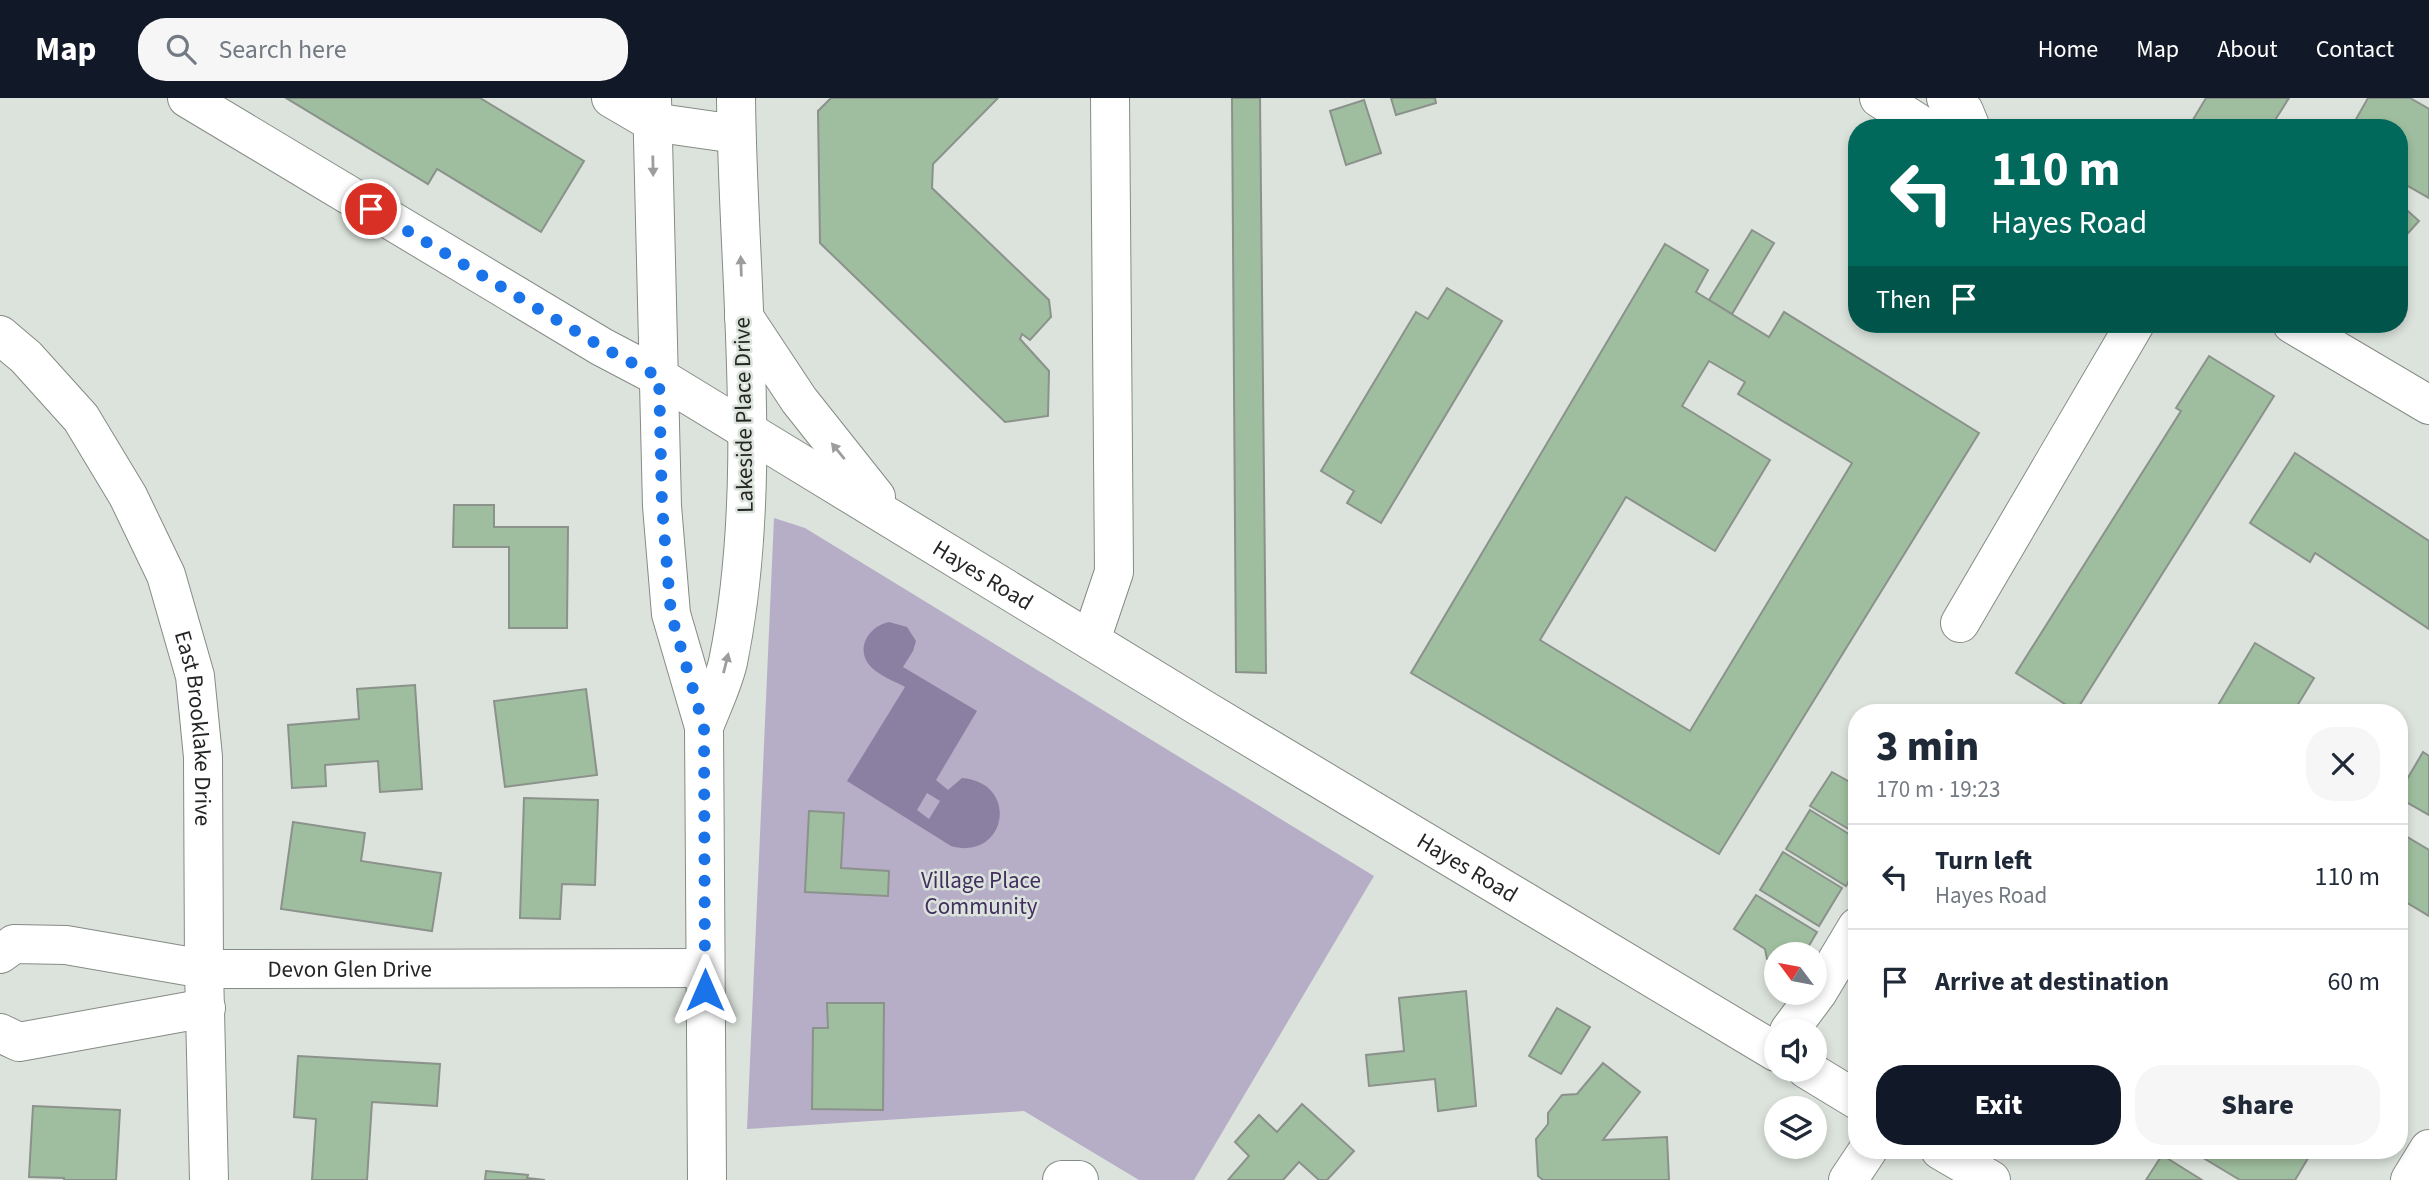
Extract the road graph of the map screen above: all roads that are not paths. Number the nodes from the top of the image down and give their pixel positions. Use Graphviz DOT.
graph roads {
  1 [pos="187,98"];
  2 [pos="611,98"];
  3 [pos="1110,98"];
  4 [pos="1879,98"];
  5 [pos="1946,98"];
  6 [pos="652,110"];
  7 [pos="736,116"];
  8 [pos="1912,119"];
  9 [pos="1967,119"];
  10 [pos="743,315"];
  11 [pos="2130,333"];
  12 [pos="2307,333"];
  13 [pos="0,335"];
  14 [pos="659,377"];
  15 [pos="2429,405"];
  16 [pos="747,430"];
  17 [pos="898,522"];
  18 [pos="1960,623"];
  19 [pos="1091,640"];
  20 [pos="704,727"];
  21 [pos="1848,942"];
  22 [pos="0,954"];
  23 [pos="705,968"];
  24 [pos="204,969"];
  25 [pos="206,1008"];
  26 [pos="1802,1019"];
  27 [pos="0,1032"];
  28 [pos="1764,1038"];
  29 [pos="1827,1079"];
  30 [pos="1848,1094"];
  31 [pos="2429,1149"];
  32 [pos="1862,1159"];
  33 [pos="209,1180"];
  34 [pos="707,1180"];
  35 [pos="1062,1180"];
  36 [pos="1079,1180"];
  37 [pos="1848,1180"];
  38 [pos="2410,1180"];
  1 -- 14 [label="street, Hayes Road"];
  2 -- 6 [label="street"];
  3 -- 19 [label="street"];
  4 -- 8 [label="street"];
  5 -- 9 [label="street"];
  6 -- 7 [label="street"];
  6 -- 14 [label="street, Lakeside Place Drive, one-way"];
  10 -- 7 [label="street, Lakeside Place Drive, one-way"];
  10 -- 16 [label="street, Lakeside Place Drive"];
  17 -- 10 [label="street, one-way"];
  11 -- 18 [label="street"];
  12 -- 15 [label="street"];
  13 -- 24 [label="street, East Brooklake Drive"];
  14 -- 16 [label="street, Hayes Road"];
  14 -- 20 [label="street, Lakeside Place Drive"];
  16 -- 17 [label="street, Hayes Road"];
  20 -- 16 [label="street, Lakeside Place Drive, one-way"];
  17 -- 19 [label="street, Hayes Road"];
  19 -- 28 [label="street, Hayes Road"];
  20 -- 23 [label="street, Lakeside Place Drive"];
  21 -- 26 [label="street"];
  22 -- 24 [label="street, Devon Glen Drive"];
  23 -- 24 [label="street, Devon Glen Drive"];
  23 -- 34 [label="street, Lakeside Place Drive"];
  24 -- 25 [label="street, East Brooklake Drive"];
  25 -- 27 [label="street"];
  25 -- 33 [label="street, East Brooklake Drive"];
  29 -- 30 [label="street, Hayes Road"];
  31 -- 38 [label="street"];
  32 -- 37 [label="street"];
  35 -- 36 [label="street"];
}
